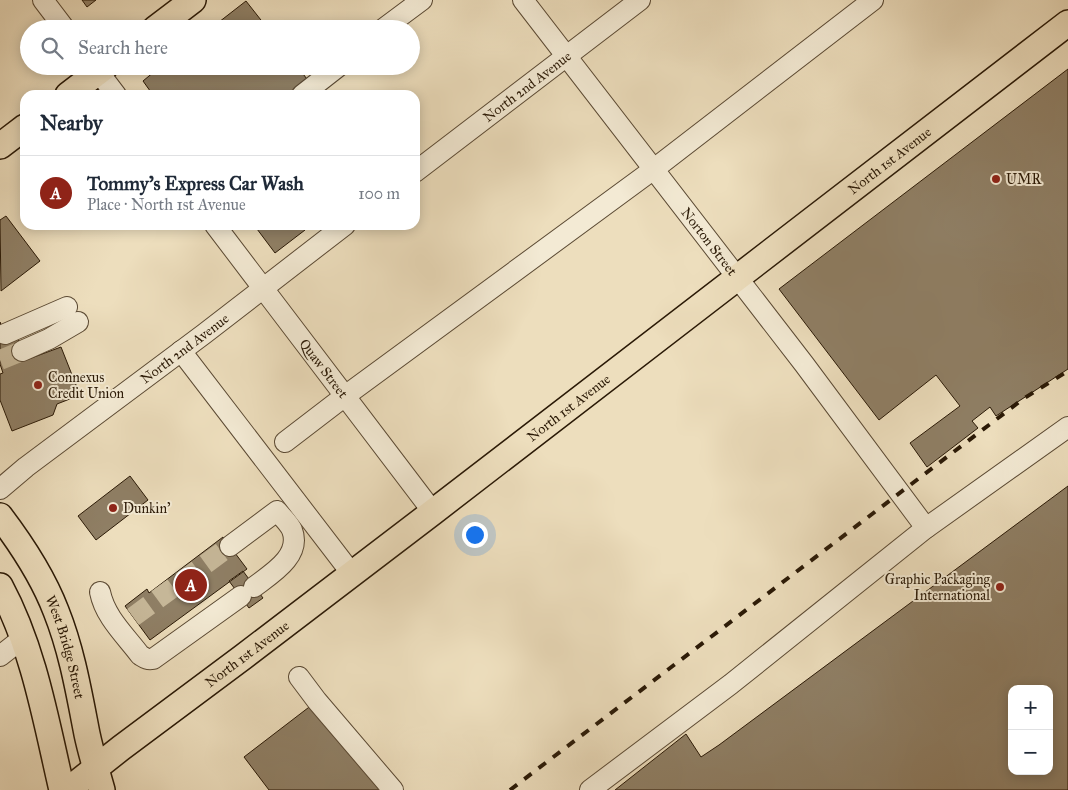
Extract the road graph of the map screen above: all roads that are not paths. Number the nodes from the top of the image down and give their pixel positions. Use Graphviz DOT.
graph roads {
  1 [pos="43,0"];
  2 [pos="193,0"];
  3 [pos="422,0"];
  4 [pos="523,0"];
  5 [pos="640,0"];
  6 [pos="873,0"];
  7 [pos="58,20"];
  8 [pos="167,20"];
  9 [pos="395,20"];
  10 [pos="1068,23"];
  11 [pos="566,56"];
  12 [pos="91,75"];
  13 [pos="103,75"];
  14 [pos="328,75"];
  15 [pos="74,90"];
  16 [pos="113,90"];
  17 [pos="308,90"];
  18 [pos="20,131"];
  19 [pos="0,146"];
  20 [pos="420,168"];
  21 [pos="654,169"];
  22 [pos="218,230"];
  23 [pos="338,230"];
  24 [pos="737,278"];
  25 [pos="263,288"];
  26 [pos="4,334"];
  27 [pos="22,351"];
  28 [pos="181,351"];
  29 [pos="345,396"];
  30 [pos="1068,427"];
  31 [pos="285,442"];
  32 [pos="0,489"];
  33 [pos="433,512"];
  34 [pos="0,516"];
  35 [pos="926,528"];
  36 [pos="230,546"];
  37 [pos="352,574"];
  38 [pos="0,586"];
  39 [pos="133,617"];
  40 [pos="23,638"];
  41 [pos="0,656"];
  42 [pos="299,677"];
  43 [pos="99,779"];
  44 [pos="62,790"];
  45 [pos="68,790"];
  46 [pos="393,790"];
  47 [pos="590,790"];
  1 -- 7 [label="street"];
  2 -- 8 [label="main road"];
  3 -- 9 [label="street"];
  4 -- 11 [label="street, Norton Street"];
  5 -- 11 [label="street, North 2nd Avenue"];
  6 -- 21 [label="street"];
  10 -- 24 [label="main road, North 1st Avenue"];
  11 -- 20 [label="street, North 2nd Avenue"];
  11 -- 21 [label="street, Norton Street"];
  12 -- 15 [label="main road"];
  13 -- 16 [label="street"];
  14 -- 17 [label="street"];
  18 -- 19 [label="main road"];
  21 -- 24 [label="street, Norton Street"];
  21 -- 29 [label="street"];
  22 -- 25 [label="street, Quaw Street"];
  23 -- 25 [label="street, North 2nd Avenue"];
  24 -- 33 [label="main road, North 1st Avenue"];
  24 -- 35 [label="street, Norton Street"];
  25 -- 28 [label="street, North 2nd Avenue"];
  25 -- 29 [label="street, Quaw Street"];
  26 -- 27 [label="street"];
  28 -- 32 [label="street, North 2nd Avenue"];
  28 -- 37 [label="street"];
  29 -- 31 [label="street"];
  29 -- 33 [label="street, Quaw Street"];
  30 -- 35 [label="street"];
  33 -- 37 [label="main road, North 1st Avenue"];
  34 -- 43 [label="main road, West Bridge Street"];
  35 -- 47 [label="street"];
  36 -- 39 [label="street"];
  37 -- 43 [label="main road, North 1st Avenue"];
  38 -- 40 [label="main road"];
  40 -- 41 [label="street"];
  40 -- 44 [label="main road"];
  42 -- 46 [label="street"];
  43 -- 45 [label="main road, North 1st Avenue"];
}
